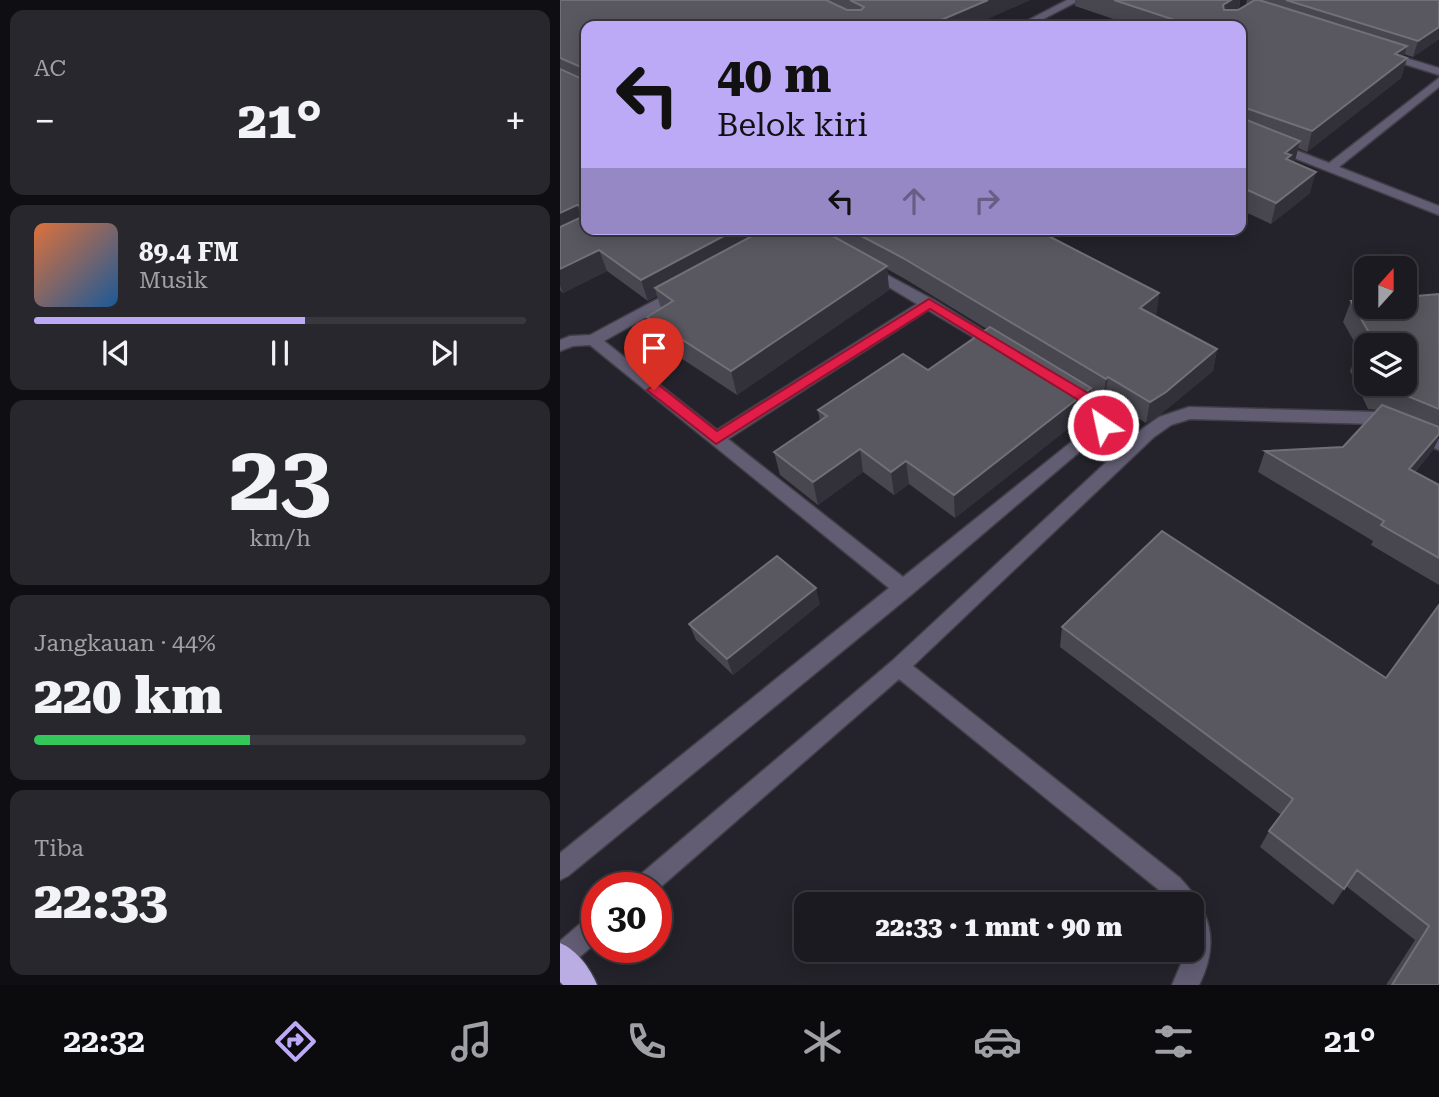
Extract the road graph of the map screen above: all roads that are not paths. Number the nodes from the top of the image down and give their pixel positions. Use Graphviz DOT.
graph roads {
  1 [pos="1075,0"];
  2 [pos="1032,21"];
  3 [pos="1376,52"];
  4 [pos="1439,72"];
  5 [pos="1439,80"];
  6 [pos="1246,135"];
  7 [pos="1331,168"];
  8 [pos="1439,211"];
  9 [pos="849,258"];
  10 [pos="690,288"];
  11 [pos="929,303"];
  12 [pos="593,340"];
  13 [pos="560,346"];
  14 [pos="1020,358"];
  15 [pos="1054,378"];
  16 [pos="716,439"];
  17 [pos="1439,444"];
  18 [pos="904,589"];
  19 [pos="899,667"];
  20 [pos="560,868"];
  21 [pos="660,872"];
  22 [pos="1177,892"];
  23 [pos="581,939"];
  24 [pos="560,957"];
  25 [pos="1198,962"];
  26 [pos="582,985"];
  27 [pos="1185,985"];
  1 -- 2 [label="street"];
  3 -- 4 [label="street"];
  5 -- 7 [label="street"];
  6 -- 7 [label="street"];
  7 -- 8 [label="street"];
  9 -- 11 [label="street"];
  10 -- 12 [label="street"];
  11 -- 14 [label="street"];
  11 -- 16 [label="street"];
  12 -- 13 [label="street"];
  12 -- 16 [label="street"];
  15 -- 18 [label="street"];
  16 -- 18 [label="street"];
  17 -- 19 [label="street"];
  18 -- 20 [label="street"];
  19 -- 21 [label="street"];
  19 -- 22 [label="street"];
  23 -- 24 [label="street"];
  24 -- 26 [label="highway"];
  25 -- 27 [label="street"];
}
